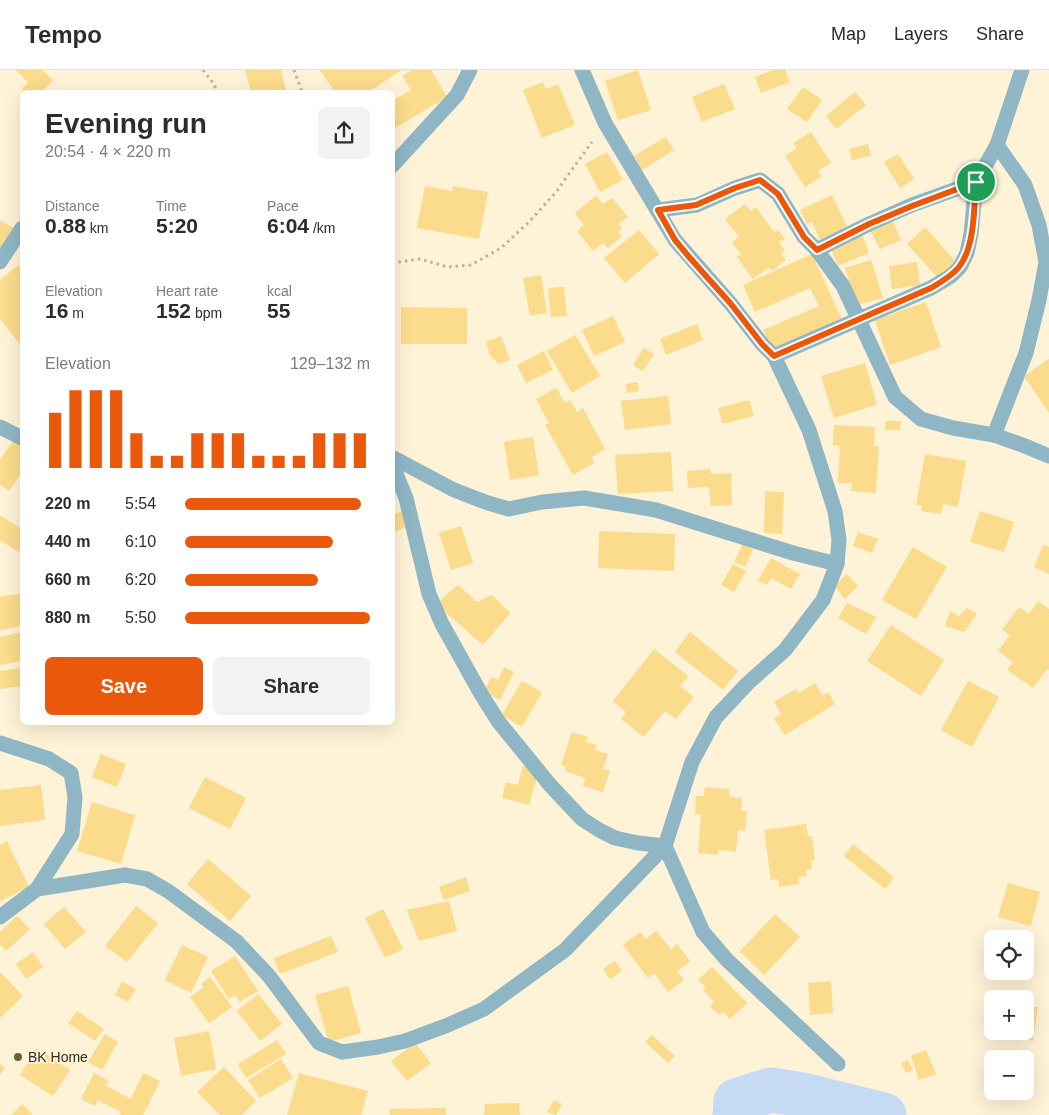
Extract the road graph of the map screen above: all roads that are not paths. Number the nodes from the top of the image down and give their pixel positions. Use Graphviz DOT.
graph roads {
  1 [pos="470,70"];
  2 [pos="582,70"];
  3 [pos="1022,70"];
  4 [pos="997,145"];
  5 [pos="395,163"];
  6 [pos="976,182"];
  7 [pos="658,210"];
  8 [pos="20,235"];
  9 [pos="16,248"];
  10 [pos="817,250"];
  11 [pos="0,262"];
  12 [pos="859,318"];
  13 [pos="774,356"];
  14 [pos="0,428"];
  15 [pos="994,435"];
  16 [pos="20,437"];
  17 [pos="1049,456"];
  18 [pos="395,458"];
  19 [pos="395,471"];
  20 [pos="837,564"];
  21 [pos="0,742"];
  22 [pos="665,846"];
  23 [pos="37,889"];
  24 [pos="0,917"];
  25 [pos="838,1064"];
  1 -- 5 [label="street"];
  2 -- 7 [label="street"];
  3 -- 4 [label="street"];
  4 -- 6 [label="street"];
  4 -- 15 [label="street"];
  6 -- 10 [label="street"];
  6 -- 12 [label="street"];
  7 -- 10 [label="street"];
  7 -- 13 [label="street"];
  8 -- 9 [label="street"];
  9 -- 11 [label="street"];
  10 -- 12 [label="street"];
  12 -- 13 [label="street"];
  12 -- 15 [label="street"];
  13 -- 20 [label="street"];
  14 -- 16 [label="street"];
  15 -- 17 [label="street"];
  18 -- 20 [label="street"];
  19 -- 22 [label="street"];
  20 -- 22 [label="street"];
  21 -- 23 [label="street"];
  22 -- 23 [label="street"];
  22 -- 25 [label="street"];
  23 -- 24 [label="street"];
}
